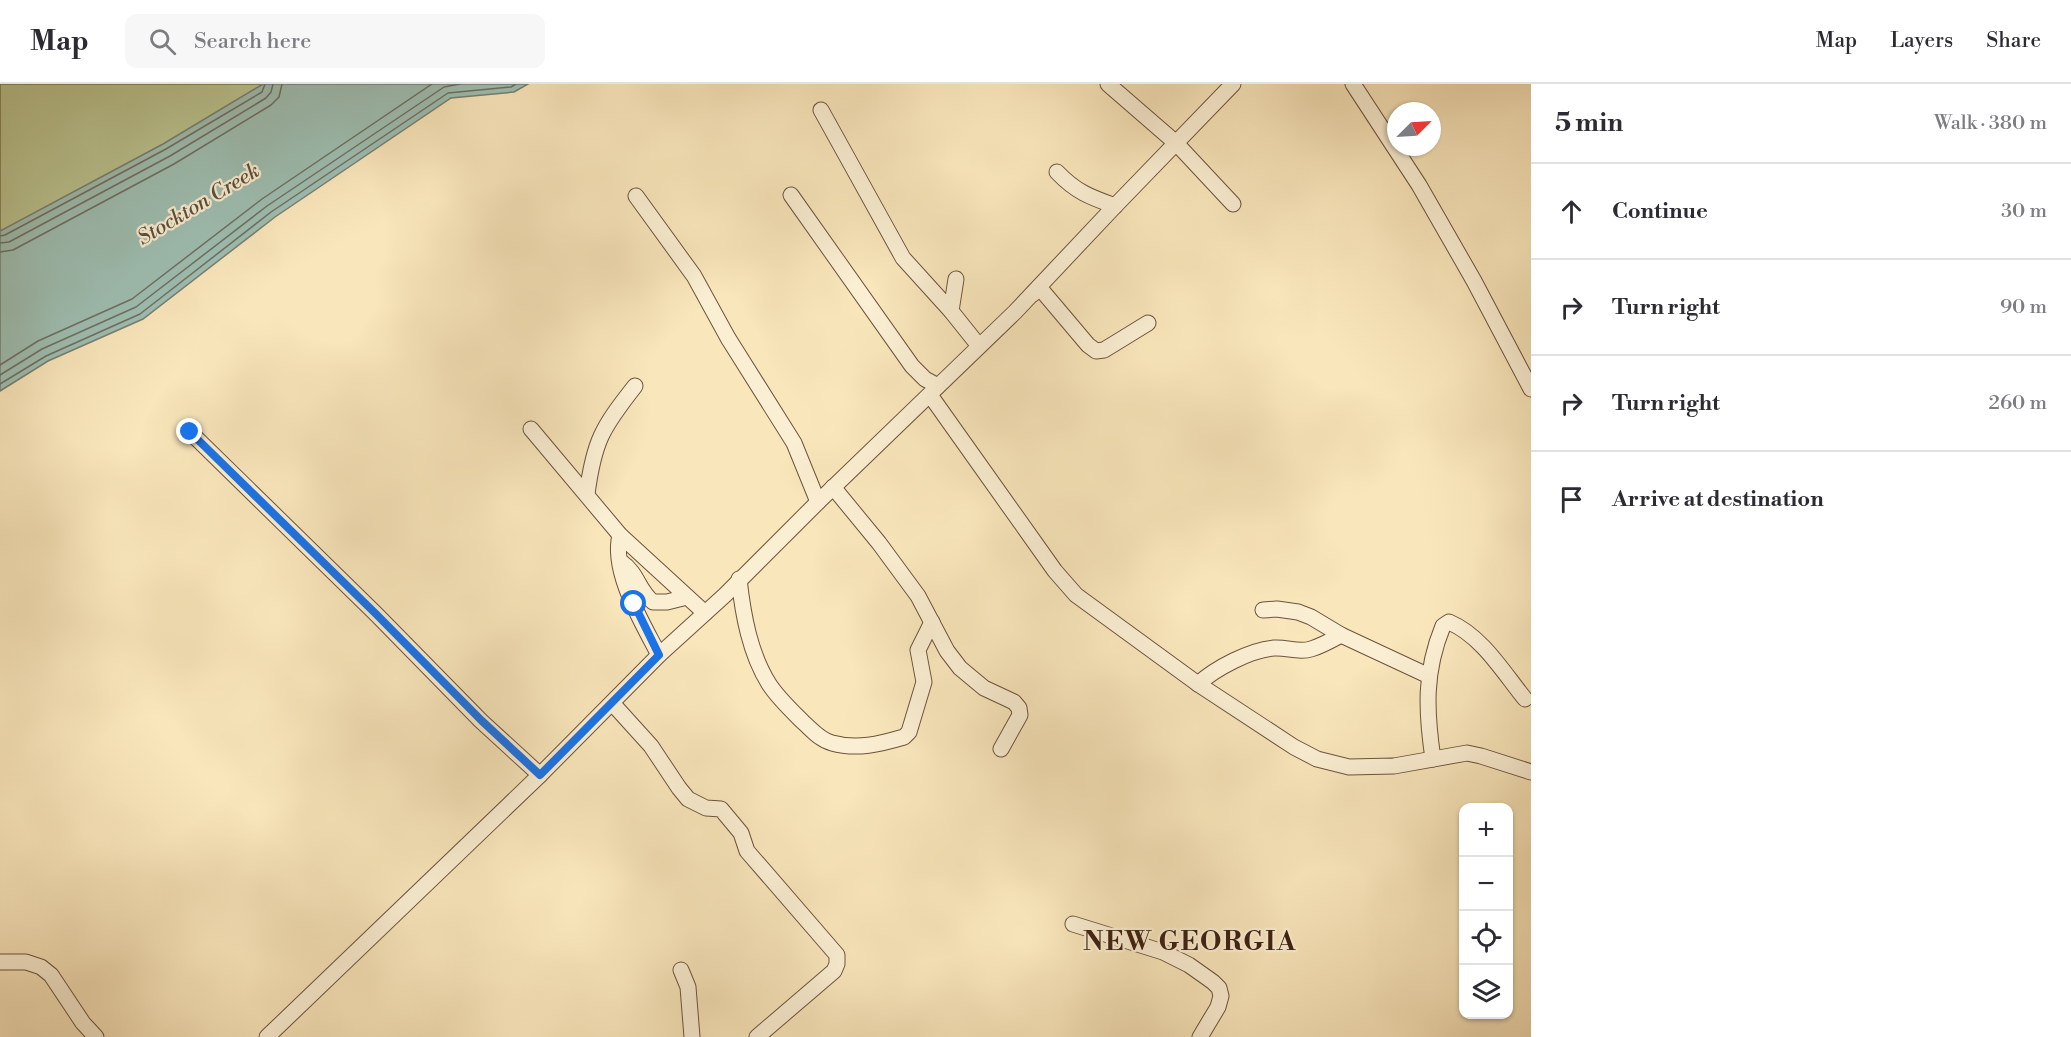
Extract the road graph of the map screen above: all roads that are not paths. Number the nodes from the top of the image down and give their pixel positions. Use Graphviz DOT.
graph roads {
  1 [pos="1108,84"];
  2 [pos="1233,84"];
  3 [pos="1353,84"];
  4 [pos="820,110"];
  5 [pos="1176,143"];
  6 [pos="1057,172"];
  7 [pos="791,195"];
  8 [pos="636,196"];
  9 [pos="1233,204"];
  10 [pos="1115,206"];
  11 [pos="956,279"];
  12 [pos="951,311"];
  13 [pos="1015,312"];
  14 [pos="1148,323"];
  15 [pos="979,346"];
  16 [pos="635,386"];
  17 [pos="1531,389"];
  18 [pos="934,390"];
  19 [pos="531,429"];
  20 [pos="190,432"];
  21 [pos="833,487"];
  22 [pos="587,494"];
  23 [pos="818,502"];
  24 [pos="620,535"];
  25 [pos="620,561"];
  26 [pos="739,579"];
  27 [pos="687,597"];
  28 [pos="1263,610"];
  29 [pos="705,613"];
  30 [pos="932,622"];
  31 [pos="1341,635"];
  32 [pos="659,655"];
  33 [pos="1429,676"];
  34 [pos="1198,684"];
  35 [pos="1524,699"];
  36 [pos="613,704"];
  37 [pos="1001,749"];
  38 [pos="1433,759"];
  39 [pos="1531,772"];
  40 [pos="540,775"];
  41 [pos="1073,924"];
  42 [pos="0,963"];
  43 [pos="681,970"];
  44 [pos="771,1025"];
  45 [pos="96,1037"];
  46 [pos="267,1037"];
  47 [pos="692,1037"];
  48 [pos="757,1037"];
  49 [pos="782,1037"];
  50 [pos="1200,1037"];
  1 -- 5 [label="street"];
  2 -- 5 [label="street"];
  3 -- 17 [label="street"];
  4 -- 12 [label="street"];
  5 -- 9 [label="street"];
  5 -- 10 [label="street"];
  6 -- 10 [label="street"];
  7 -- 18 [label="street"];
  8 -- 23 [label="street"];
  10 -- 13 [label="street"];
  11 -- 12 [label="street"];
  12 -- 15 [label="street"];
  13 -- 14 [label="street"];
  13 -- 15 [label="street"];
  15 -- 18 [label="street"];
  16 -- 22 [label="street"];
  18 -- 21 [label="street"];
  18 -- 34 [label="street"];
  19 -- 22 [label="street"];
  20 -- 40 [label="street"];
  21 -- 23 [label="street"];
  21 -- 30 [label="street"];
  22 -- 24 [label="street"];
  23 -- 26 [label="street"];
  24 -- 25 [label="street"];
  24 -- 27 [label="street"];
  25 -- 27 [label="street"];
  25 -- 32 [label="street"];
  26 -- 29 [label="street"];
  26 -- 30 [label="street"];
  27 -- 29 [label="street"];
  28 -- 31 [label="street"];
  29 -- 32 [label="street"];
  30 -- 37 [label="street"];
  31 -- 33 [label="street"];
  31 -- 34 [label="street"];
  32 -- 36 [label="street"];
  33 -- 35 [label="street"];
  33 -- 38 [label="street"];
  34 -- 38 [label="street"];
  36 -- 40 [label="street"];
  36 -- 44 [label="street"];
  38 -- 39 [label="street"];
  40 -- 46 [label="street"];
  41 -- 50 [label="street"];
  42 -- 45 [label="street"];
  43 -- 47 [label="street"];
  44 -- 48 [label="street"];
  44 -- 49 [label="street"];
}
